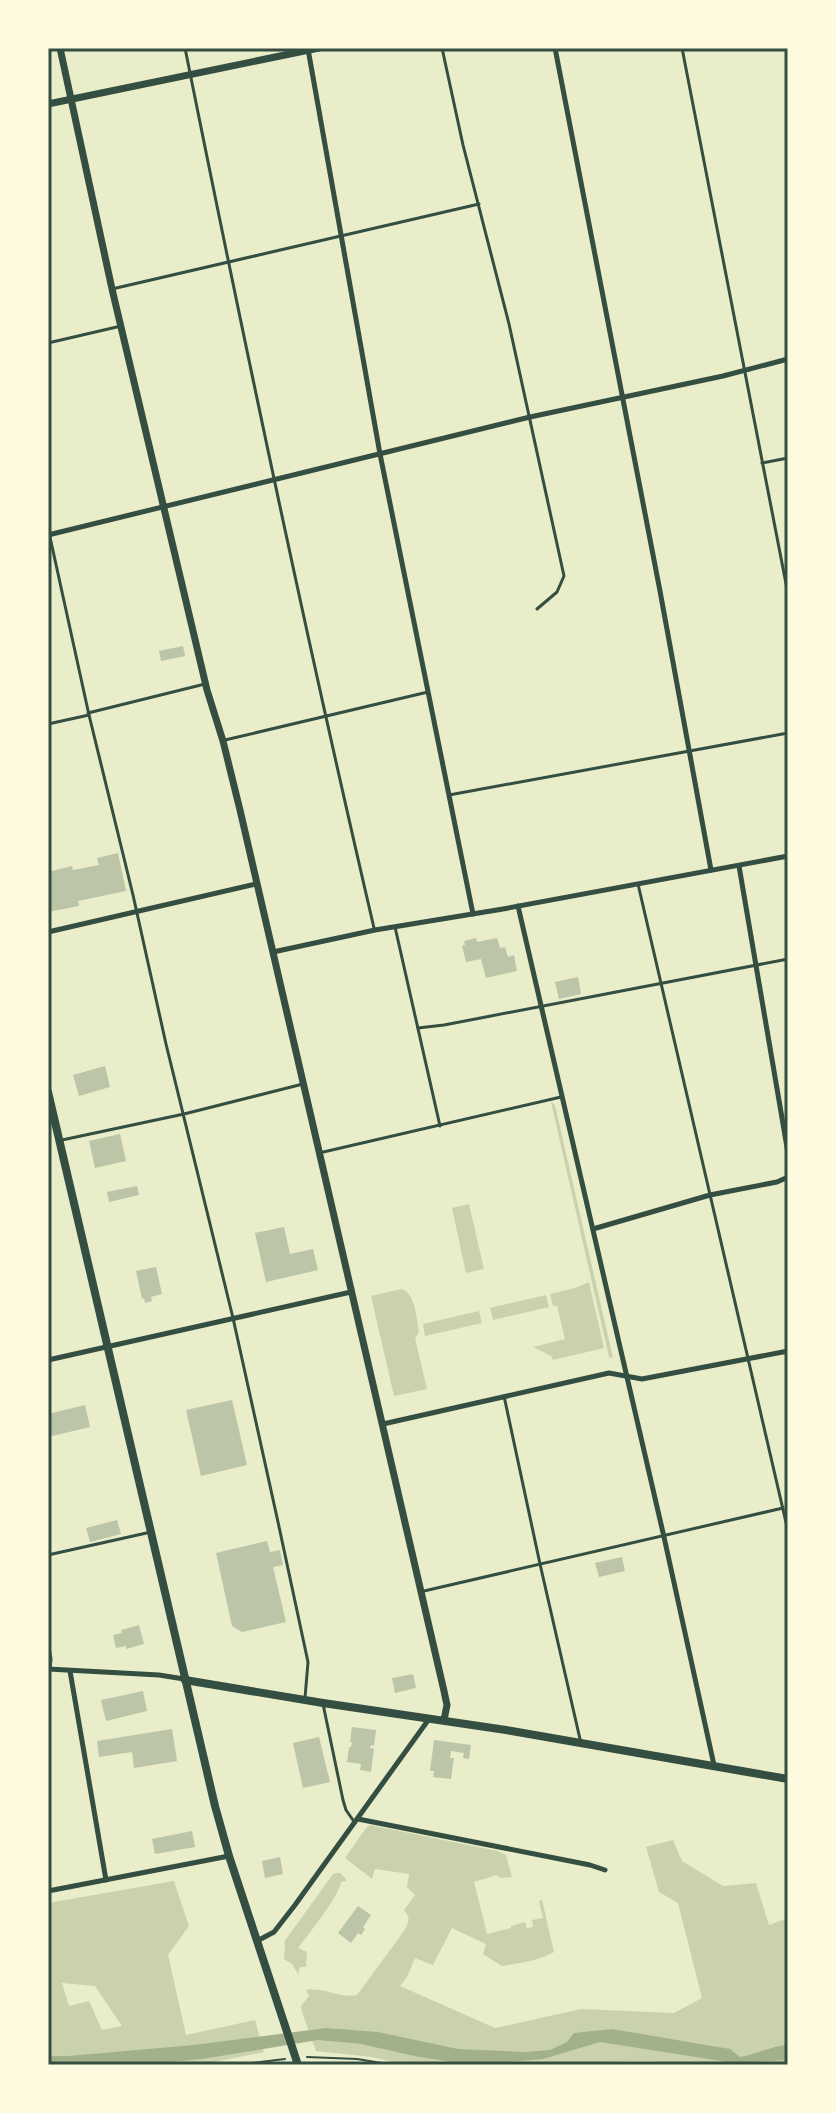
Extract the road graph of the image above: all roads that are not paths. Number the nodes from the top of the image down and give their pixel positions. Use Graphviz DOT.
graph roads {
  1 [pos="60,48"];
  2 [pos="185,48"];
  3 [pos="319,48"];
  4 [pos="442,48"];
  5 [pos="555,48"];
  6 [pos="682,48"];
  7 [pos="308,49"];
  8 [pos="190,74"];
  9 [pos="71,99"];
  10 [pos="48,104"];
  11 [pos="479,204"];
  12 [pos="342,237"];
  13 [pos="228,262"];
  14 [pos="112,289"];
  15 [pos="121,326"];
  16 [pos="48,343"];
  17 [pos="788,359"];
  18 [pos="744,371"];
  19 [pos="623,398"];
  20 [pos="530,417"];
  21 [pos="380,454"];
  22 [pos="788,458"];
  23 [pos="762,463"];
  24 [pos="274,481"];
  25 [pos="165,507"];
  26 [pos="49,533"];
  27 [pos="788,594"];
  28 [pos="537,609"];
  29 [pos="206,684"];
  30 [pos="428,692"];
  31 [pos="89,714"];
  32 [pos="325,717"];
  33 [pos="48,724"];
  34 [pos="788,733"];
  35 [pos="223,741"];
  36 [pos="689,751"];
  37 [pos="449,795"];
  38 [pos="788,856"];
  39 [pos="739,865"];
  40 [pos="711,870"];
  41 [pos="256,884"];
  42 [pos="638,884"];
  43 [pos="518,906"];
  44 [pos="137,912"];
  45 [pos="473,914"];
  46 [pos="395,927"];
  47 [pos="375,930"];
  48 [pos="48,932"];
  49 [pos="273,952"];
  50 [pos="788,959"];
  51 [pos="756,965"];
  52 [pos="661,984"];
  53 [pos="540,1005"];
  54 [pos="418,1028"];
  55 [pos="303,1084"];
  56 [pos="48,1092"];
  57 [pos="561,1097"];
  58 [pos="184,1114"];
  59 [pos="440,1126"];
  60 [pos="60,1141"];
  61 [pos="319,1153"];
  62 [pos="788,1153"];
  63 [pos="788,1177"];
  64 [pos="710,1195"];
  65 [pos="593,1229"];
  66 [pos="351,1292"];
  67 [pos="233,1318"];
  68 [pos="107,1346"];
  69 [pos="788,1351"];
  70 [pos="748,1359"];
  71 [pos="48,1360"];
  72 [pos="626,1375"];
  73 [pos="504,1396"];
  74 [pos="383,1424"];
  75 [pos="783,1508"];
  76 [pos="788,1531"];
  77 [pos="151,1532"];
  78 [pos="664,1537"];
  79 [pos="48,1555"];
  80 [pos="540,1564"];
  81 [pos="422,1592"];
  82 [pos="48,1641"];
  83 [pos="49,1669"];
  84 [pos="70,1671"];
  85 [pos="185,1680"];
  86 [pos="305,1700"];
  87 [pos="323,1703"];
  88 [pos="429,1718"];
  89 [pos="444,1720"];
  90 [pos="581,1743"];
  91 [pos="714,1766"];
  92 [pos="788,1779"];
  93 [pos="356,1821"];
  94 [pos="229,1856"];
  95 [pos="605,1870"];
  96 [pos="106,1880"];
  97 [pos="48,1891"];
  98 [pos="257,1941"];
  99 [pos="298,2065"];
  1 -- 9 [label="street"];
  2 -- 8 [label="lane"];
  3 -- 7 [label="street"];
  4 -- 11 [label="lane"];
  5 -- 19 [label="street"];
  6 -- 18 [label="lane"];
  7 -- 8 [label="street"];
  7 -- 12 [label="street"];
  8 -- 9 [label="street"];
  8 -- 13 [label="lane"];
  9 -- 10 [label="street"];
  9 -- 14 [label="street"];
  11 -- 12 [label="lane"];
  11 -- 20 [label="lane"];
  12 -- 13 [label="lane"];
  12 -- 21 [label="street"];
  13 -- 14 [label="lane"];
  13 -- 24 [label="lane"];
  14 -- 15 [label="street"];
  15 -- 16 [label="lane"];
  15 -- 25 [label="street"];
  17 -- 18 [label="street"];
  18 -- 19 [label="street"];
  18 -- 23 [label="lane"];
  19 -- 20 [label="street"];
  19 -- 36 [label="street"];
  20 -- 21 [label="street"];
  20 -- 28 [label="lane"];
  21 -- 24 [label="street"];
  21 -- 30 [label="street"];
  22 -- 23 [label="lane"];
  23 -- 27 [label="lane"];
  24 -- 25 [label="street"];
  24 -- 32 [label="lane"];
  25 -- 26 [label="street"];
  25 -- 29 [label="street"];
  26 -- 31 [label="lane"];
  29 -- 31 [label="lane"];
  29 -- 35 [label="street"];
  30 -- 32 [label="lane"];
  30 -- 37 [label="street"];
  31 -- 33 [label="lane"];
  31 -- 44 [label="lane"];
  32 -- 35 [label="lane"];
  32 -- 47 [label="lane"];
  34 -- 36 [label="lane"];
  35 -- 41 [label="street"];
  36 -- 37 [label="lane"];
  36 -- 40 [label="street"];
  37 -- 45 [label="street"];
  38 -- 39 [label="street"];
  39 -- 40 [label="street"];
  39 -- 51 [label="street"];
  40 -- 42 [label="street"];
  41 -- 44 [label="street"];
  41 -- 49 [label="street"];
  42 -- 43 [label="street"];
  42 -- 52 [label="lane"];
  43 -- 45 [label="street"];
  43 -- 53 [label="street"];
  44 -- 48 [label="street"];
  44 -- 58 [label="lane"];
  45 -- 46 [label="street"];
  46 -- 47 [label="street"];
  46 -- 54 [label="lane"];
  47 -- 49 [label="street"];
  49 -- 55 [label="street"];
  50 -- 51 [label="lane"];
  51 -- 52 [label="lane"];
  51 -- 62 [label="street"];
  52 -- 53 [label="lane"];
  52 -- 64 [label="lane"];
  53 -- 54 [label="lane"];
  53 -- 57 [label="street"];
  54 -- 59 [label="lane"];
  55 -- 58 [label="lane"];
  55 -- 61 [label="street"];
  56 -- 60 [label="main road"];
  57 -- 59 [label="lane"];
  57 -- 65 [label="street"];
  58 -- 60 [label="lane"];
  58 -- 67 [label="lane"];
  59 -- 61 [label="lane"];
  60 -- 68 [label="main road"];
  61 -- 66 [label="street"];
  63 -- 64 [label="street"];
  64 -- 65 [label="street"];
  64 -- 70 [label="lane"];
  65 -- 72 [label="street"];
  66 -- 67 [label="street"];
  66 -- 74 [label="street"];
  67 -- 68 [label="street"];
  67 -- 86 [label="lane"];
  68 -- 71 [label="street"];
  68 -- 77 [label="main road"];
  69 -- 70 [label="street"];
  70 -- 72 [label="street"];
  70 -- 75 [label="lane"];
  72 -- 73 [label="street"];
  72 -- 78 [label="street"];
  73 -- 74 [label="street"];
  73 -- 80 [label="lane"];
  74 -- 81 [label="street"];
  75 -- 76 [label="lane"];
  75 -- 78 [label="lane"];
  77 -- 79 [label="lane"];
  77 -- 85 [label="main road"];
  78 -- 80 [label="lane"];
  78 -- 91 [label="street"];
  80 -- 81 [label="lane"];
  80 -- 90 [label="lane"];
  81 -- 89 [label="street"];
  82 -- 83 [label="lane"];
  83 -- 84 [label="street"];
  84 -- 85 [label="street"];
  84 -- 96 [label="street"];
  85 -- 86 [label="main road"];
  85 -- 94 [label="main road"];
  86 -- 87 [label="main road"];
  87 -- 88 [label="main road"];
  87 -- 93 [label="lane"];
  88 -- 89 [label="main road"];
  88 -- 93 [label="street"];
  89 -- 90 [label="main road"];
  90 -- 91 [label="main road"];
  91 -- 92 [label="main road"];
  93 -- 95 [label="street"];
  93 -- 98 [label="street"];
  94 -- 96 [label="street"];
  94 -- 98 [label="main road"];
  96 -- 97 [label="street"];
  98 -- 99 [label="main road"];
}
